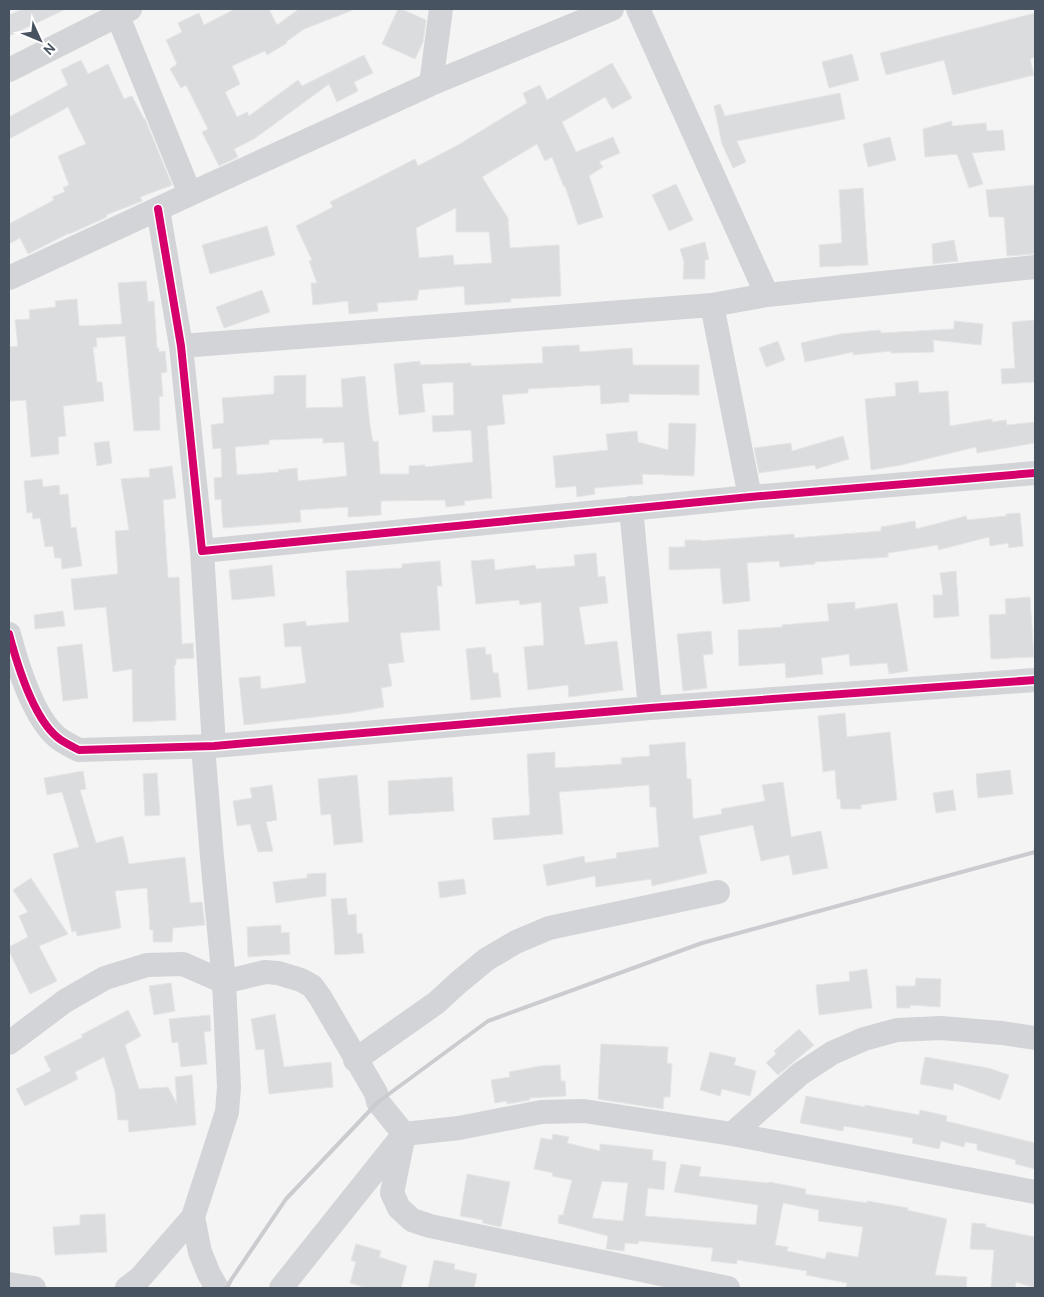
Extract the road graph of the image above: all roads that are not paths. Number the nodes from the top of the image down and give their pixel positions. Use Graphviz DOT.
graph roads {
  1 [pos="441,9"];
  2 [pos="612,9"];
  3 [pos="638,9"];
  4 [pos="121,11"];
  5 [pos="9,70"];
  6 [pos="431,84"];
  7 [pos="190,194"];
  8 [pos="158,209"];
  9 [pos="1035,267"];
  10 [pos="9,278"];
  11 [pos="767,295"];
  12 [pos="712,305"];
  13 [pos="181,346"];
  14 [pos="1035,473"];
  15 [pos="750,496"];
  16 [pos="631,508"];
  17 [pos="202,551"];
  18 [pos="9,634"];
  19 [pos="1035,680"];
  20 [pos="650,708"];
  21 [pos="209,746"];
  22 [pos="718,892"];
  23 [pos="224,982"];
  24 [pos="1035,1038"];
  25 [pos="9,1043"];
  26 [pos="355,1060"];
  27 [pos="404,1134"];
  28 [pos="732,1134"];
  29 [pos="1035,1192"];
  30 [pos="192,1217"];
  31 [pos="9,1284"];
  32 [pos="34,1288"];
  33 [pos="127,1288"];
  34 [pos="217,1288"];
  35 [pos="281,1288"];
  36 [pos="725,1288"];
  1 -- 6 [label="street"];
  2 -- 6 [label="street"];
  3 -- 11 [label="street"];
  4 -- 5 [label="street"];
  4 -- 7 [label="street"];
  6 -- 7 [label="street"];
  7 -- 8 [label="street"];
  8 -- 10 [label="street"];
  8 -- 13 [label="street"];
  9 -- 11 [label="street"];
  11 -- 12 [label="street"];
  12 -- 13 [label="street"];
  12 -- 15 [label="street"];
  13 -- 17 [label="street"];
  14 -- 15 [label="street"];
  15 -- 16 [label="street"];
  16 -- 17 [label="street"];
  16 -- 20 [label="street"];
  17 -- 21 [label="street"];
  18 -- 21 [label="street"];
  19 -- 20 [label="street"];
  20 -- 21 [label="street"];
  21 -- 23 [label="street"];
  22 -- 26 [label="street"];
  23 -- 25 [label="street"];
  23 -- 26 [label="street"];
  23 -- 30 [label="street"];
  24 -- 28 [label="street"];
  26 -- 27 [label="street"];
  27 -- 28 [label="street"];
  27 -- 35 [label="street"];
  27 -- 36 [label="street"];
  28 -- 29 [label="street"];
  30 -- 33 [label="street"];
  30 -- 34 [label="street"];
  31 -- 32 [label="street"];
}
